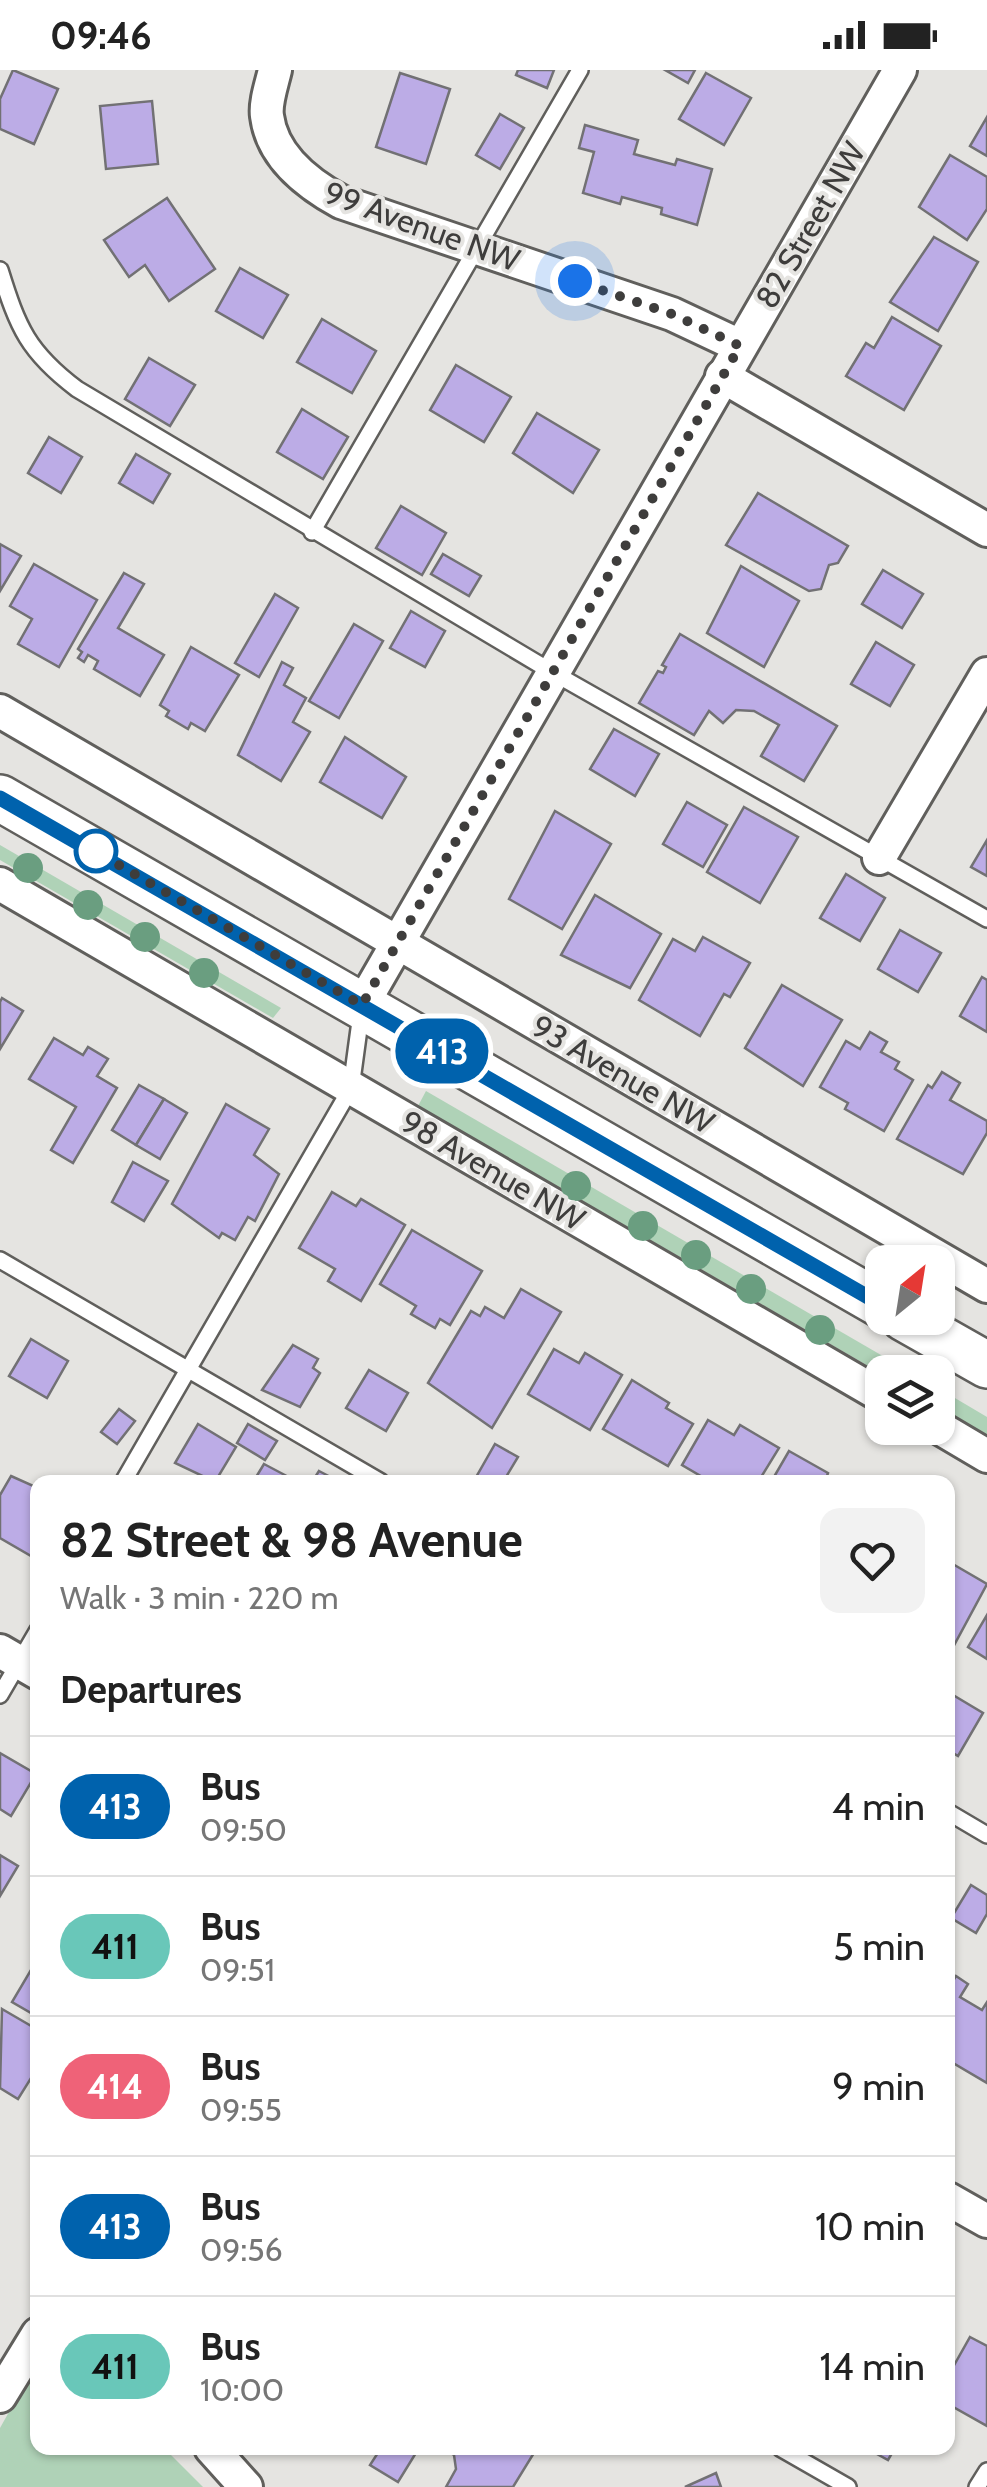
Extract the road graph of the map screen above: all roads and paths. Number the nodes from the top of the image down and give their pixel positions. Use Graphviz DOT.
graph roads {
  1 [pos="275,70"];
  2 [pos="580,70"];
  3 [pos="900,70"];
  4 [pos="478,248"];
  5 [pos="0,270"];
  6 [pos="740,346"];
  7 [pos="722,376"];
  8 [pos="987,530"];
  9 [pos="312,532"];
  10 [pos="552,672"];
  11 [pos="987,674"];
  12 [pos="0,711"];
  13 [pos="8,800"];
  14 [pos="879,858"];
  15 [pos="0,884"];
  16 [pos="987,920"];
  17 [pos="397,942"];
  18 [pos="362,1005"];
  19 [pos="351,1088"];
  20 [pos="0,1260"];
  21 [pos="987,1286"];
  22 [pos="865,1295"];
  23 [pos="934,1335"];
  24 [pos="987,1365"];
  25 [pos="188,1370"];
  26 [pos="865,1386"];
  27 [pos="955,1438"];
  28 [pos="987,1456"];
  29 [pos="127,1475"];
  30 [pos="369,1475"];
  31 [pos="19,1662"];
  32 [pos="0,1695"];
  33 [pos="955,1816"];
  34 [pos="987,1835"];
  35 [pos="955,2203"];
  36 [pos="987,2222"];
  37 [pos="30,2347"];
  38 [pos="0,2396"];
  39 [pos="217,2455"];
  40 [pos="792,2455"];
  41 [pos="987,2471"];
  42 [pos="246,2487"];
  43 [pos="848,2487"];
  44 [pos="977,2487"];
  1 -- 4 [label="street, 99 Avenue NW"];
  2 -- 4 [label="lane"];
  3 -- 6 [label="street, 82 Street NW"];
  4 -- 6 [label="street, 99 Avenue NW"];
  4 -- 9 [label="lane"];
  5 -- 9 [label="lane"];
  6 -- 7 [label="street, 82 Street NW"];
  7 -- 8 [label="street"];
  7 -- 10 [label="street, 82 Street NW"];
  9 -- 10 [label="lane"];
  10 -- 14 [label="lane"];
  10 -- 17 [label="street, 82 Street NW"];
  11 -- 14 [label="street"];
  12 -- 17 [label="street, 93 Avenue NW"];
  13 -- 18 [label="main road"];
  14 -- 16 [label="lane"];
  15 -- 19 [label="street, 98 Avenue NW"];
  17 -- 18 [label="street, 82 Street NW"];
  17 -- 21 [label="street, 93 Avenue NW"];
  18 -- 19 [label="lane"];
  18 -- 22 [label="main road"];
  19 -- 25 [label="lane"];
  19 -- 26 [label="street, 98 Avenue NW"];
  20 -- 25 [label="lane"];
  23 -- 24 [label="main road"];
  25 -- 29 [label="lane"];
  25 -- 30 [label="lane"];
  27 -- 28 [label="street"];
  31 -- 32 [label="lane"];
  33 -- 34 [label="lane"];
  35 -- 36 [label="street"];
  37 -- 38 [label="street"];
  39 -- 42 [label="street"];
  40 -- 43 [label="lane"];
  41 -- 44 [label="lane"];
}
